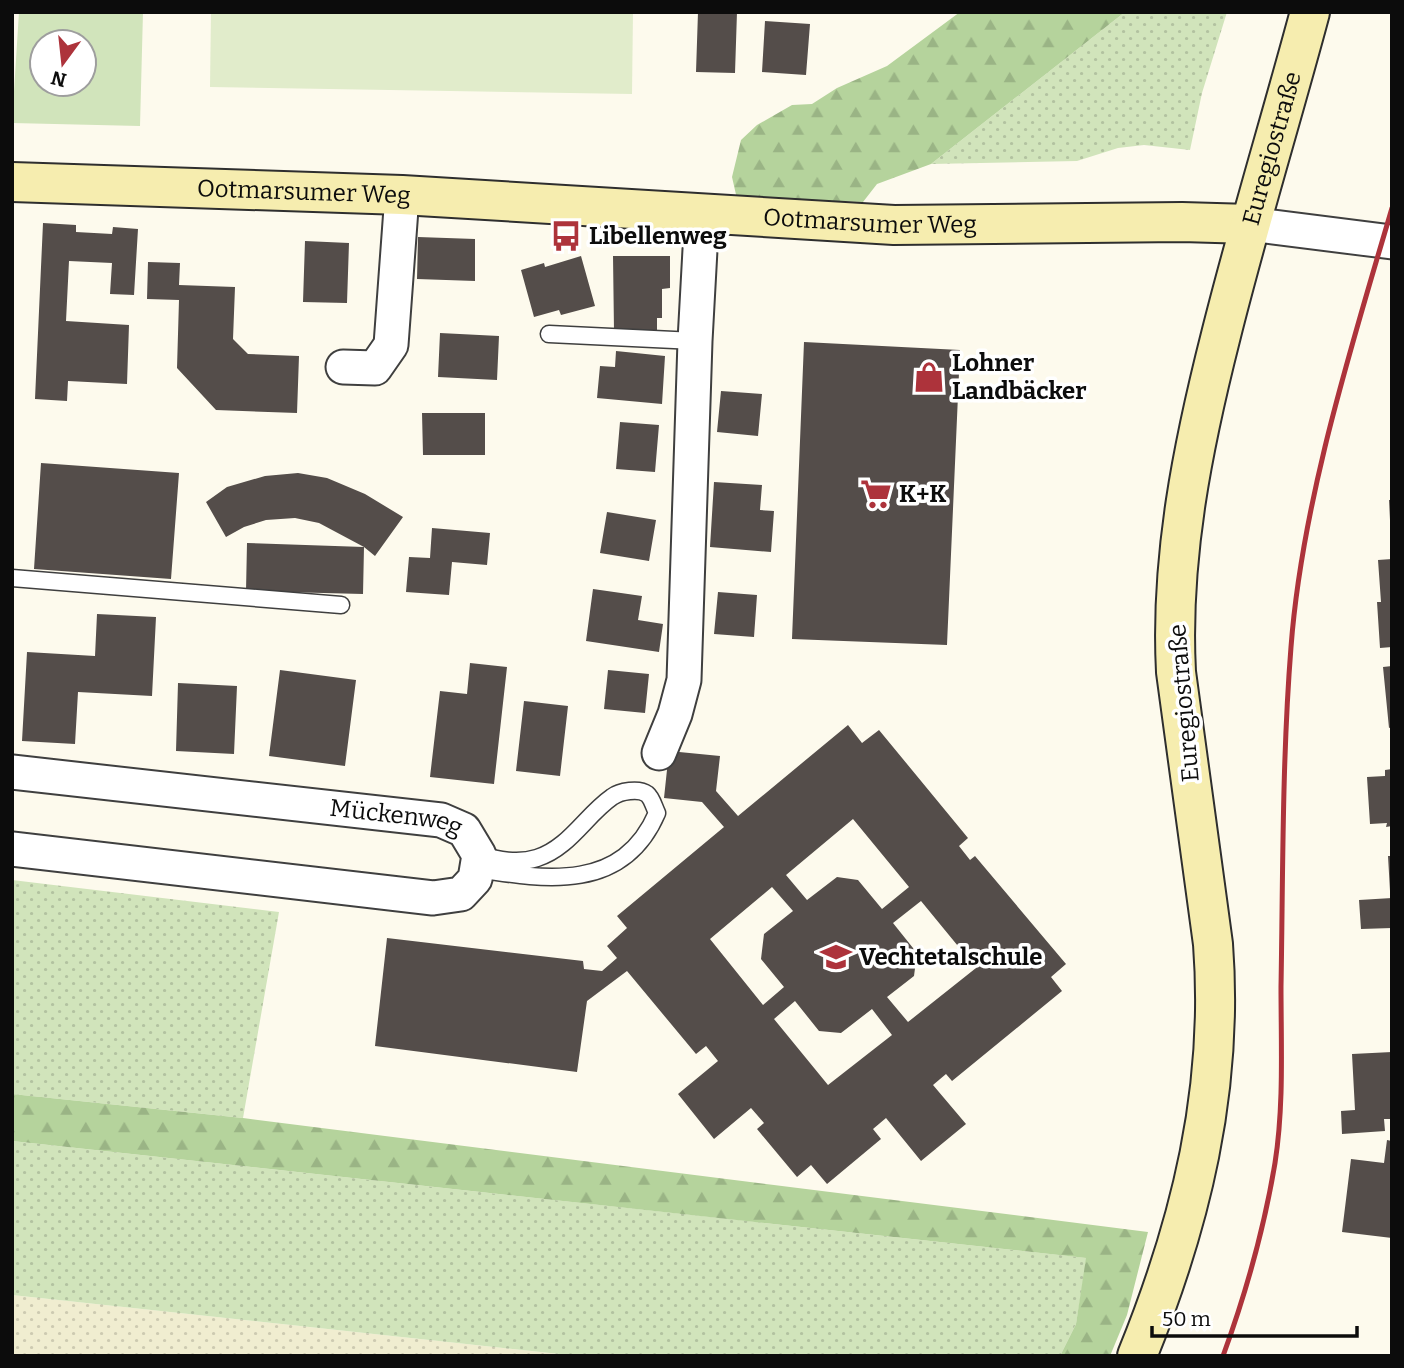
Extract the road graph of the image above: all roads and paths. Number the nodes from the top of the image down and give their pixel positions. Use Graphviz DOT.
graph roads {
  1 [pos="1310,12"];
  2 [pos="12,182"];
  3 [pos="402,195"];
  4 [pos="702,214"];
  5 [pos="1250,224"];
  6 [pos="1392,242"];
  7 [pos="550,334"];
  8 [pos="695,341"];
  9 [pos="343,367"];
  10 [pos="12,578"];
  11 [pos="341,605"];
  12 [pos="659,753"];
  13 [pos="12,772"];
  14 [pos="12,849"];
  15 [pos="478,862"];
  16 [pos="1137,1356"];
  1 -- 5 [label="main road, Euregiostraße"];
  2 -- 3 [label="main road, Ootmarsumer Weg"];
  3 -- 4 [label="main road, Ootmarsumer Weg"];
  3 -- 9 [label="street"];
  4 -- 5 [label="main road, Ootmarsumer Weg"];
  4 -- 8 [label="street"];
  5 -- 6 [label="street, Ootmarsumer Weg"];
  5 -- 16 [label="main road, Euregiostraße"];
  7 -- 8 [label="lane"];
  8 -- 12 [label="street"];
  10 -- 11 [label="lane"];
  13 -- 15 [label="street, Mückenweg"];
  14 -- 15 [label="street, Mückenweg"];
  15 -- 15 [label="lane"];
}
